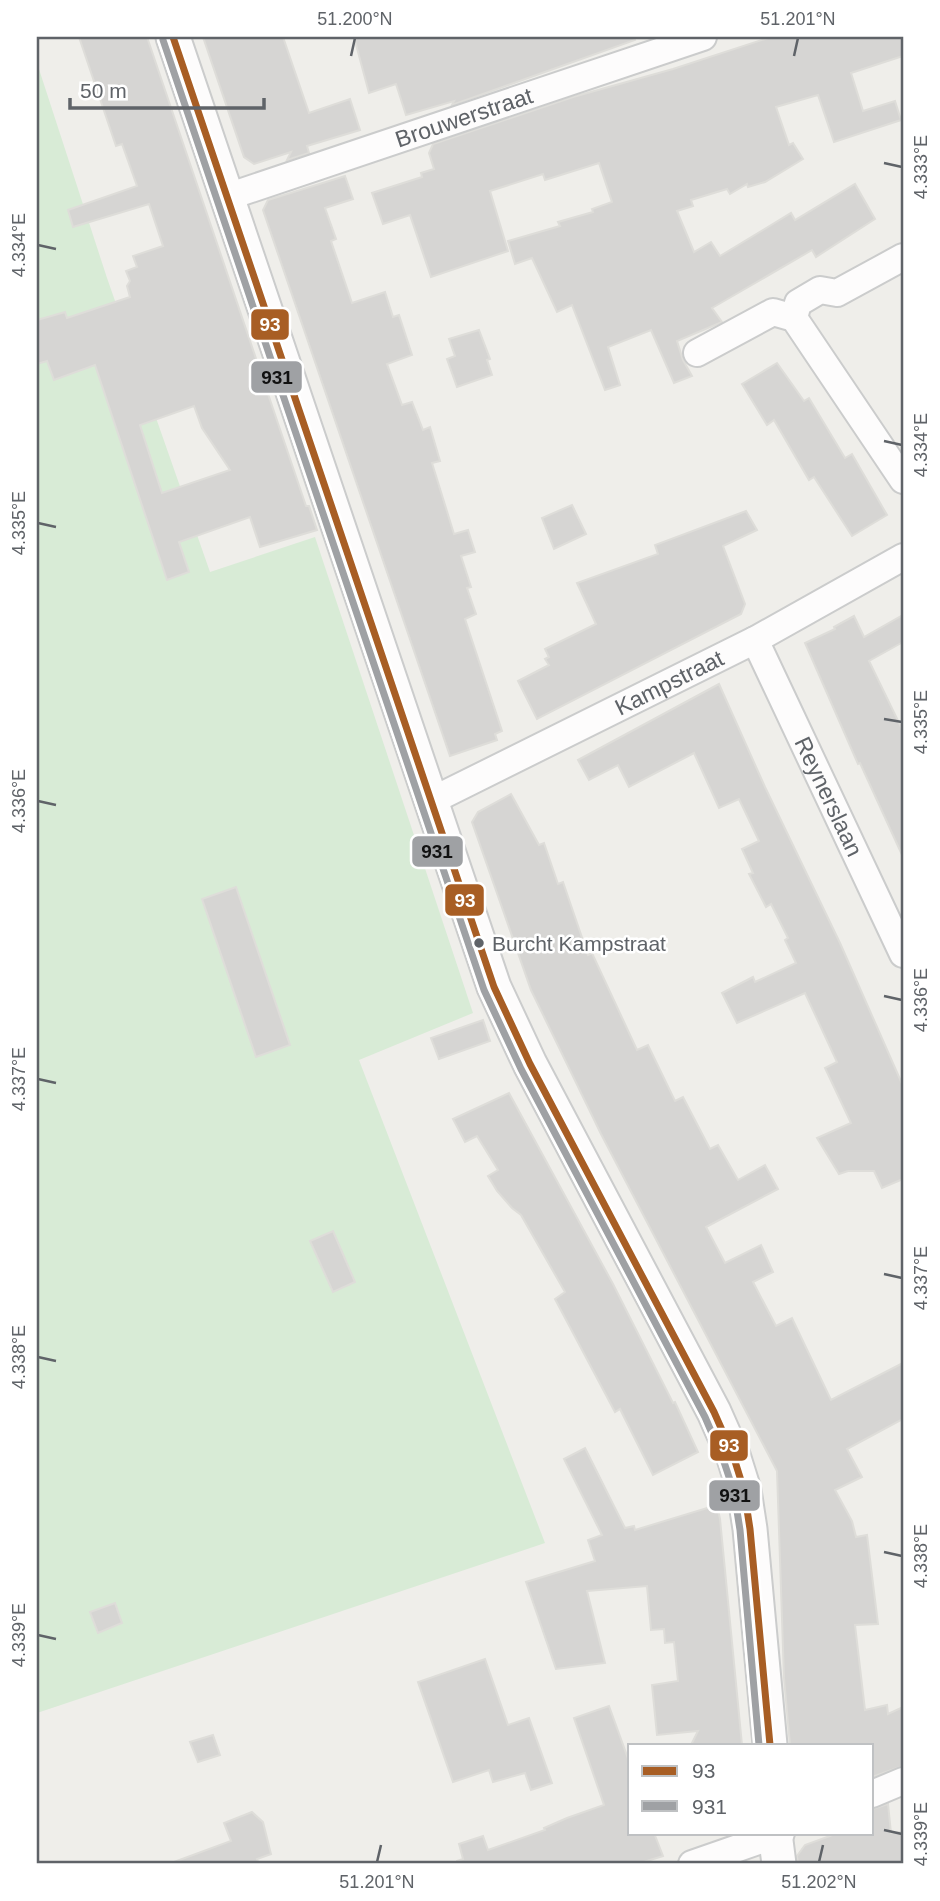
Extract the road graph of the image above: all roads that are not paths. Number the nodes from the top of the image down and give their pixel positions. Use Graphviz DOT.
graph roads {
  1 [pos="173,37"];
  2 [pos="702,37"];
  3 [pos="227,197"];
  4 [pos="903,257"];
  5 [pos="794,318"];
  6 [pos="697,353"];
  7 [pos="903,480"];
  8 [pos="903,557"];
  9 [pos="755,640"];
  10 [pos="431,801"];
  11 [pos="903,954"];
  12 [pos="769,1744"];
  13 [pos="903,1781"];
  14 [pos="874,1793"];
  15 [pos="778,1841"];
  16 [pos="692,1864"];
  1 -- 3 [label="street"];
  2 -- 3 [label="street, Brouwerstraat"];
  3 -- 10 [label="street"];
  4 -- 5 [label="street"];
  5 -- 6 [label="street"];
  5 -- 7 [label="street"];
  8 -- 9 [label="street, Kampstraat"];
  9 -- 10 [label="street, Kampstraat"];
  9 -- 11 [label="street, Reynerslaan"];
  10 -- 12 [label="street"];
  13 -- 14 [label="street"];
  15 -- 16 [label="street"];
}
